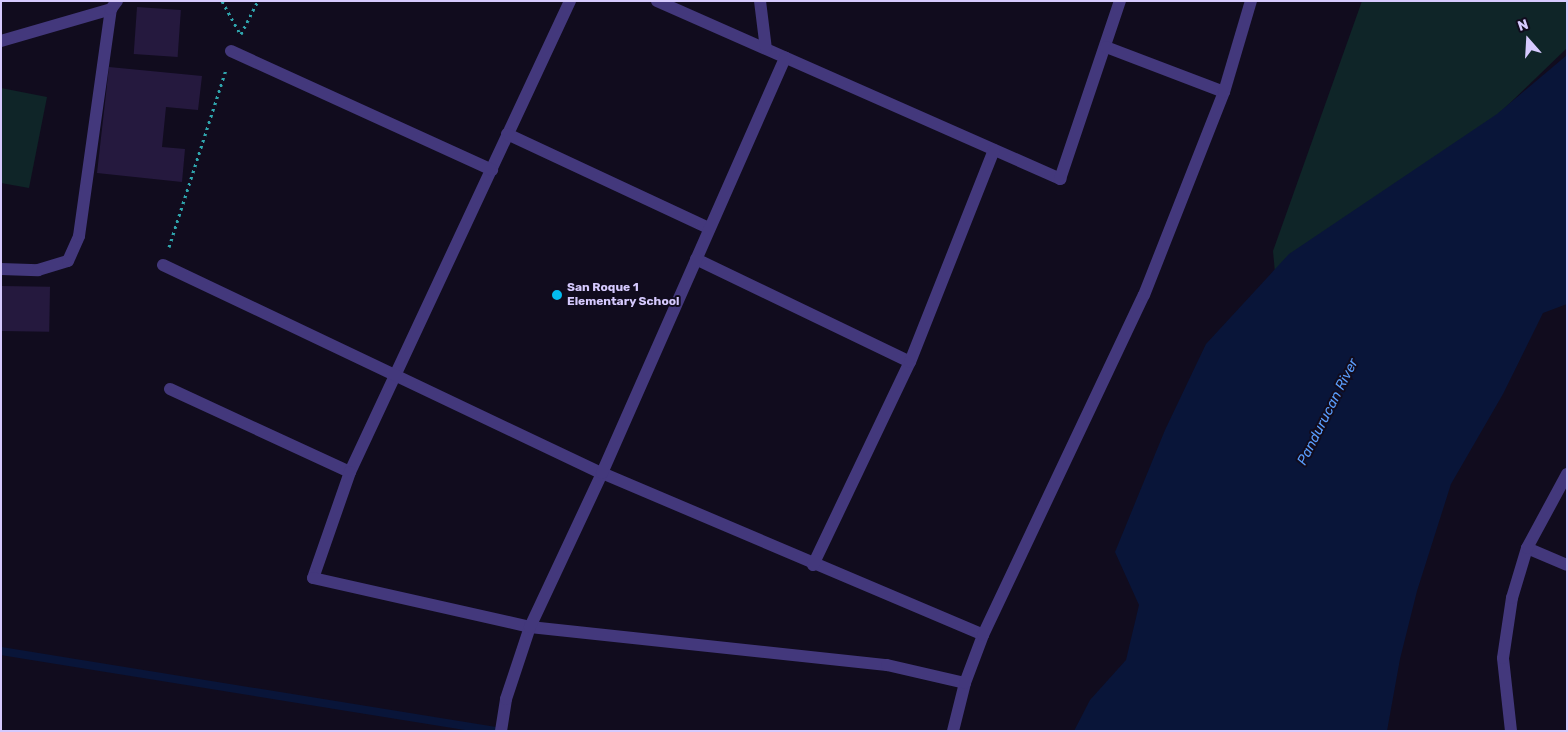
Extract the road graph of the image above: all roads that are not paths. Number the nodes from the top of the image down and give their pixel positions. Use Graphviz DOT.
graph roads {
  1 [pos="570,1"];
  2 [pos="657,1"];
  3 [pos="760,1"];
  4 [pos="1120,1"];
  5 [pos="1251,1"];
  6 [pos="114,5"];
  7 [pos="1,41"];
  8 [pos="1106,46"];
  9 [pos="766,49"];
  10 [pos="231,51"];
  11 [pos="785,58"];
  12 [pos="1224,92"];
  13 [pos="507,134"];
  14 [pos="994,150"];
  15 [pos="492,170"];
  16 [pos="709,228"];
  17 [pos="696,259"];
  18 [pos="162,265"];
  19 [pos="1,269"];
  20 [pos="910,362"];
  21 [pos="394,376"];
  22 [pos="170,389"];
  23 [pos="350,472"];
  24 [pos="602,473"];
  25 [pos="1567,474"];
  26 [pos="1562,490"];
  27 [pos="1527,548"];
  28 [pos="813,565"];
  29 [pos="1567,565"];
  30 [pos="530,627"];
  31 [pos="983,635"];
  32 [pos="965,683"];
  33 [pos="501,731"];
  34 [pos="953,731"];
  35 [pos="1511,731"];
  1 -- 13 [label="street"];
  2 -- 9 [label="street"];
  3 -- 9 [label="street"];
  4 -- 8 [label="street"];
  5 -- 12 [label="street"];
  6 -- 7 [label="street"];
  6 -- 19 [label="street"];
  8 -- 12 [label="street"];
  8 -- 14 [label="street"];
  9 -- 11 [label="street"];
  10 -- 15 [label="street"];
  11 -- 14 [label="street"];
  11 -- 16 [label="street"];
  12 -- 31 [label="street"];
  13 -- 15 [label="street"];
  13 -- 16 [label="street"];
  14 -- 20 [label="street"];
  15 -- 21 [label="street"];
  16 -- 17 [label="street"];
  17 -- 20 [label="street"];
  17 -- 24 [label="street"];
  18 -- 21 [label="street"];
  20 -- 28 [label="street"];
  21 -- 23 [label="street"];
  21 -- 24 [label="street"];
  22 -- 23 [label="street"];
  23 -- 30 [label="street"];
  24 -- 28 [label="street"];
  24 -- 30 [label="street"];
  25 -- 26 [label="street"];
  26 -- 27 [label="street"];
  27 -- 29 [label="street"];
  27 -- 35 [label="street"];
  28 -- 31 [label="street"];
  30 -- 32 [label="street"];
  30 -- 33 [label="street"];
  31 -- 32 [label="street"];
  32 -- 34 [label="street"];
}
